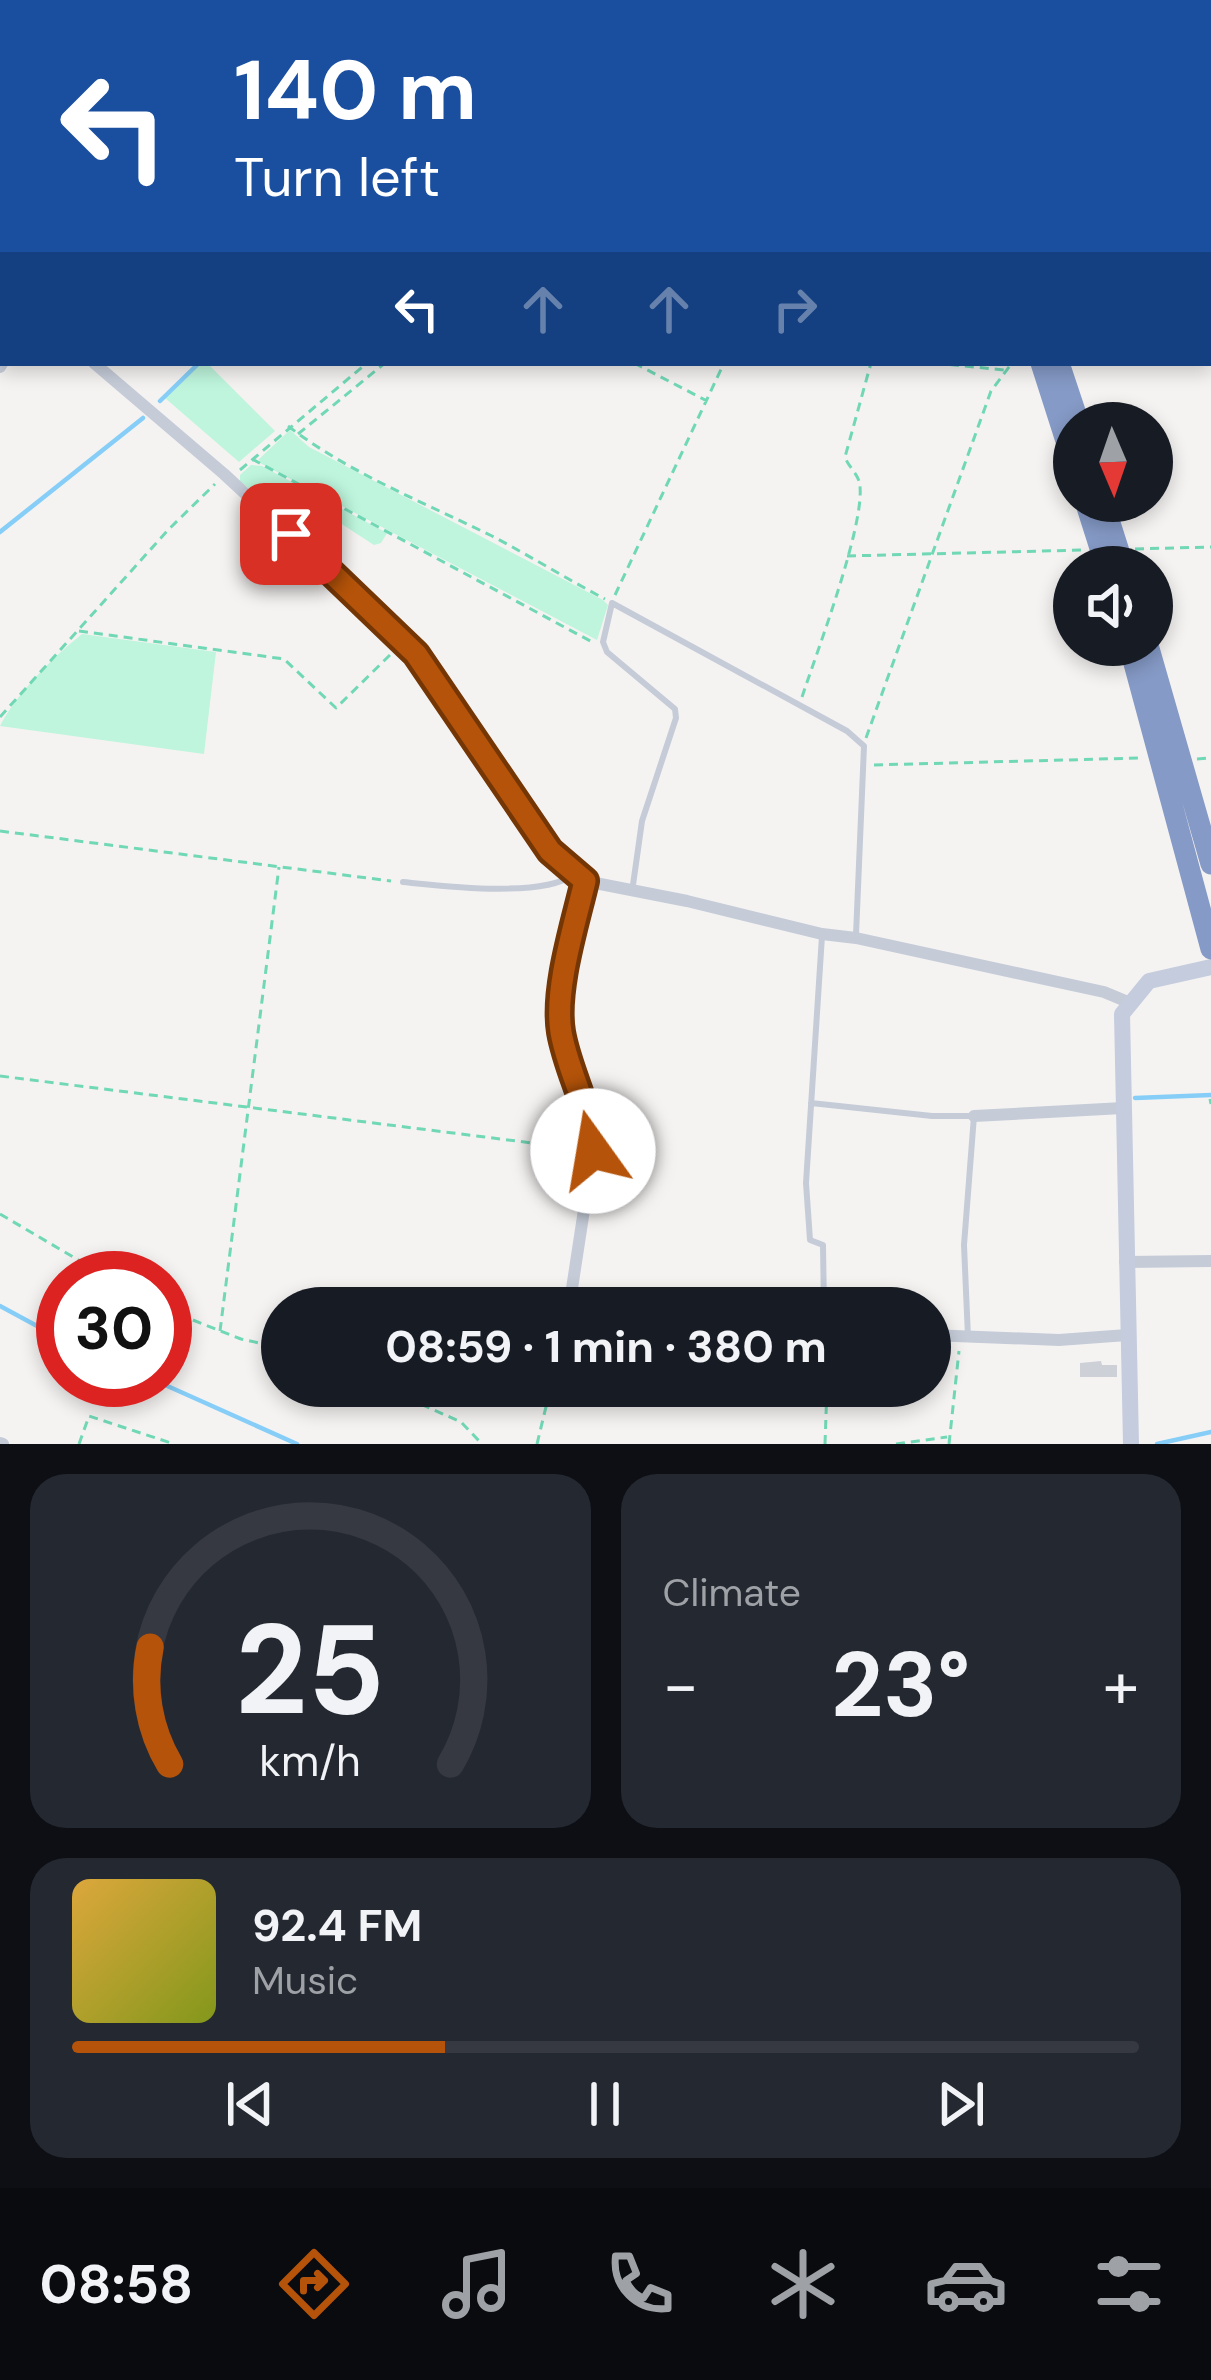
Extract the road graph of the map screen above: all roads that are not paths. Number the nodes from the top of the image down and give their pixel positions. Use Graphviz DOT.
graph roads {
  1 [pos="98,366"];
  2 [pos="1042,366"];
  3 [pos="1061,366"];
  4 [pos="1053,402"];
  5 [pos="1072,402"];
  6 [pos="1135,666"];
  7 [pos="1154,666"];
  8 [pos="1211,864"];
  9 [pos="579,878"];
  10 [pos="403,882"];
  11 [pos="632,892"];
  12 [pos="822,934"];
  13 [pos="856,938"];
  14 [pos="1211,949"];
  15 [pos="1211,967"];
  16 [pos="1128,1002"];
  17 [pos="811,1103"];
  18 [pos="1123,1108"];
  19 [pos="974,1116"];
  20 [pos="1211,1261"];
  21 [pos="1125,1262"];
  22 [pos="572,1287"];
  23 [pos="824,1287"];
  24 [pos="1127,1336"];
  25 [pos="951,1337"];
  26 [pos="964,1338"];
  27 [pos="1131,1444"];
  1 -- 9 [label="street"];
  2 -- 4 [label="highway"];
  3 -- 5 [label="highway"];
  6 -- 14 [label="highway"];
  7 -- 8 [label="highway"];
  9 -- 10 [label="lane"];
  9 -- 11 [label="street"];
  9 -- 22 [label="street"];
  11 -- 12 [label="street"];
  11 -- 13 [label="lane"];
  12 -- 13 [label="street"];
  12 -- 17 [label="lane"];
  13 -- 16 [label="street"];
  15 -- 16 [label="street"];
  16 -- 18 [label="street"];
  17 -- 19 [label="lane"];
  17 -- 23 [label="lane"];
  18 -- 19 [label="street"];
  18 -- 21 [label="street"];
  19 -- 26 [label="lane"];
  20 -- 21 [label="street"];
  21 -- 24 [label="street"];
  24 -- 26 [label="street"];
  24 -- 27 [label="street"];
  25 -- 26 [label="street"];
}
